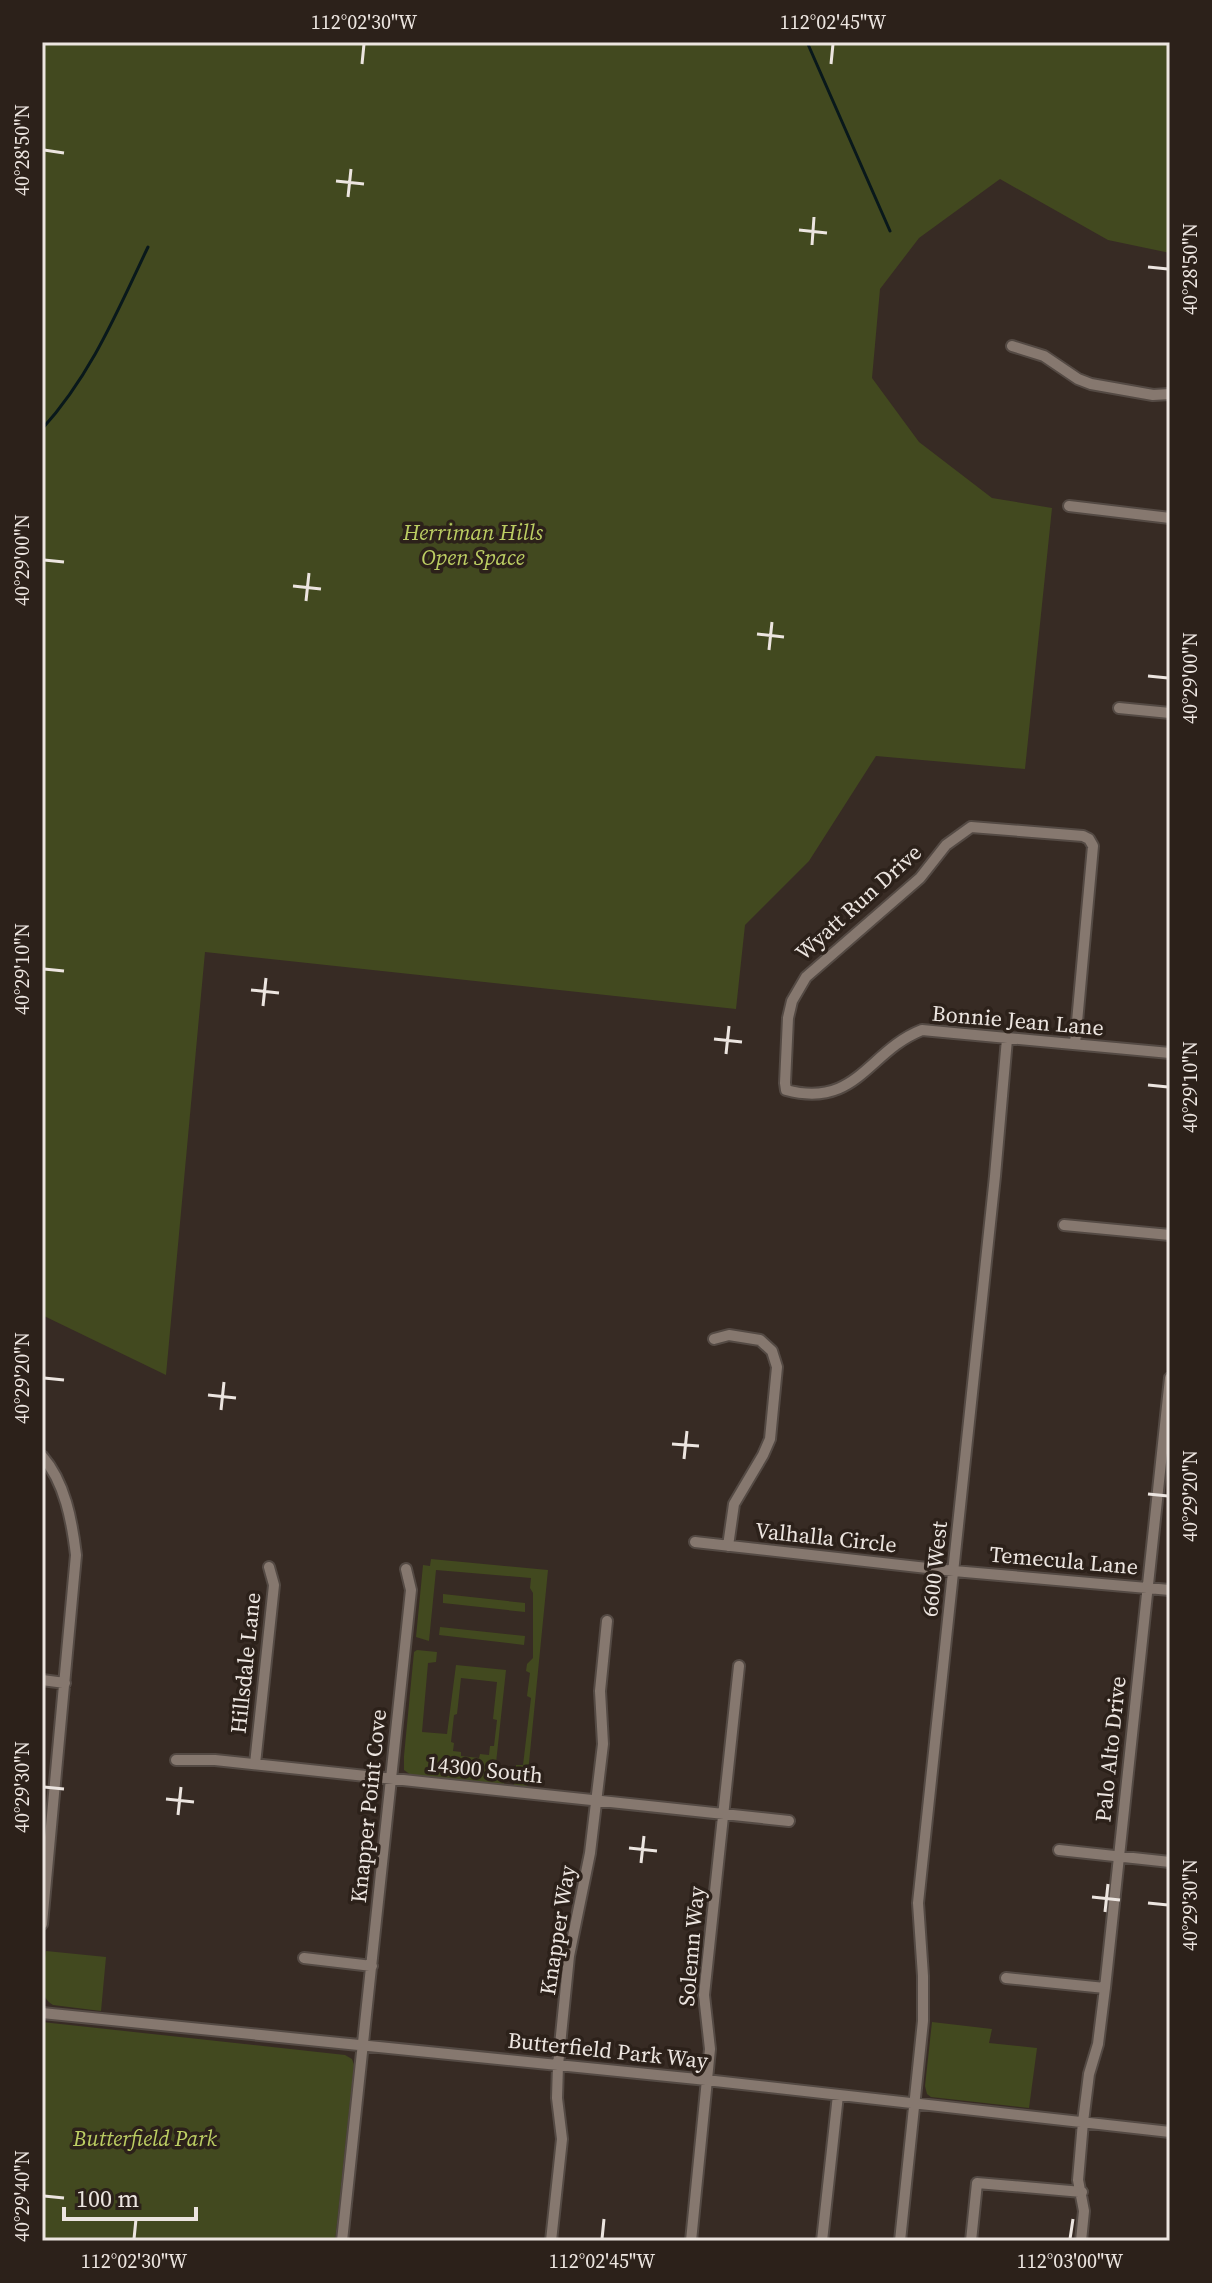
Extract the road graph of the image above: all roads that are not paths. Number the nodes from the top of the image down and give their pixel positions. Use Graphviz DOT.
graph roads {
  1 [pos="1012,346"];
  2 [pos="1170,394"];
  3 [pos="1069,506"];
  4 [pos="1170,518"];
  5 [pos="1119,708"];
  6 [pos="1170,713"];
  7 [pos="1007,1039"];
  8 [pos="1075,1044"];
  9 [pos="1170,1053"];
  10 [pos="786,1090"];
  11 [pos="1064,1225"];
  12 [pos="1170,1235"];
  13 [pos="714,1339"];
  14 [pos="1170,1378"];
  15 [pos="42,1456"];
  16 [pos="695,1542"];
  17 [pos="728,1546"];
  18 [pos="269,1567"];
  19 [pos="406,1569"];
  20 [pos="954,1571"];
  21 [pos="1147,1588"];
  22 [pos="1170,1590"];
  23 [pos="607,1621"];
  24 [pos="739,1666"];
  25 [pos="42,1680"];
  26 [pos="65,1683"];
  27 [pos="176,1760"];
  28 [pos="255,1764"];
  29 [pos="392,1779"];
  30 [pos="597,1801"];
  31 [pos="723,1814"];
  32 [pos="789,1821"];
  33 [pos="1059,1850"];
  34 [pos="1119,1856"];
  35 [pos="1170,1862"];
  36 [pos="42,1924"];
  37 [pos="304,1958"];
  38 [pos="372,1966"];
  39 [pos="1006,1978"];
  40 [pos="1105,1988"];
  41 [pos="42,2013"];
  42 [pos="363,2047"];
  43 [pos="558,2065"];
  44 [pos="707,2080"];
  45 [pos="838,2095"];
  46 [pos="914,2102"];
  47 [pos="1083,2122"];
  48 [pos="1170,2132"];
  49 [pos="1082,2192"];
  50 [pos="342,2241"];
  51 [pos="551,2241"];
  52 [pos="691,2241"];
  53 [pos="822,2241"];
  54 [pos="900,2241"];
  55 [pos="971,2241"];
  56 [pos="1081,2241"];
  1 -- 2 [label="street"];
  3 -- 4 [label="street"];
  5 -- 6 [label="street"];
  7 -- 8 [label="street, Bonnie Jean Lane"];
  7 -- 10 [label="street, Bonnie Jean Lane"];
  7 -- 20 [label="street, 6600 West"];
  8 -- 9 [label="street, Bonnie Jean Lane"];
  8 -- 10 [label="street, Wyatt Run Drive"];
  11 -- 12 [label="street"];
  13 -- 17 [label="street"];
  14 -- 21 [label="street, Palo Alto Drive"];
  15 -- 26 [label="street"];
  16 -- 17 [label="street, Valhalla Circle"];
  17 -- 20 [label="street, Valhalla Circle"];
  18 -- 28 [label="street, Hillsdale Lane"];
  19 -- 29 [label="street, Knapper Point Cove"];
  20 -- 21 [label="street, Temecula Lane"];
  20 -- 46 [label="street, 6600 West"];
  21 -- 22 [label="street, Temecula Lane"];
  21 -- 34 [label="street, Palo Alto Drive"];
  23 -- 30 [label="street, Knapper Way"];
  24 -- 31 [label="street, Solemn Way"];
  25 -- 26 [label="street"];
  26 -- 36 [label="street"];
  27 -- 28 [label="street, 14300 South"];
  28 -- 29 [label="street, 14300 South"];
  29 -- 30 [label="street, 14300 South"];
  29 -- 38 [label="street, Knapper Point Cove"];
  30 -- 31 [label="street, 14300 South"];
  30 -- 43 [label="street, Knapper Way"];
  31 -- 32 [label="street, 14300 South"];
  31 -- 44 [label="street, Solemn Way"];
  33 -- 34 [label="street"];
  34 -- 35 [label="street"];
  34 -- 40 [label="street, Palo Alto Drive"];
  37 -- 38 [label="street"];
  38 -- 42 [label="street, Knapper Point Cove"];
  39 -- 40 [label="street"];
  40 -- 47 [label="street, Palo Alto Drive"];
  41 -- 42 [label="street, Butterfield Park Way"];
  42 -- 43 [label="street, Butterfield Park Way"];
  42 -- 50 [label="street, Knapper Point Cove"];
  43 -- 44 [label="street, Butterfield Park Way"];
  43 -- 51 [label="street, Knapper Way"];
  44 -- 45 [label="street, Butterfield Park Way"];
  44 -- 52 [label="street, Solemn Way"];
  45 -- 46 [label="street, Butterfield Park Way"];
  45 -- 53 [label="street"];
  46 -- 47 [label="street, Butterfield Park Way"];
  46 -- 54 [label="street, 6600 West"];
  47 -- 48 [label="street, Butterfield Park Way"];
  47 -- 49 [label="street, Palo Alto Drive"];
  49 -- 55 [label="street"];
  49 -- 56 [label="street, Palo Alto Drive"];
}
